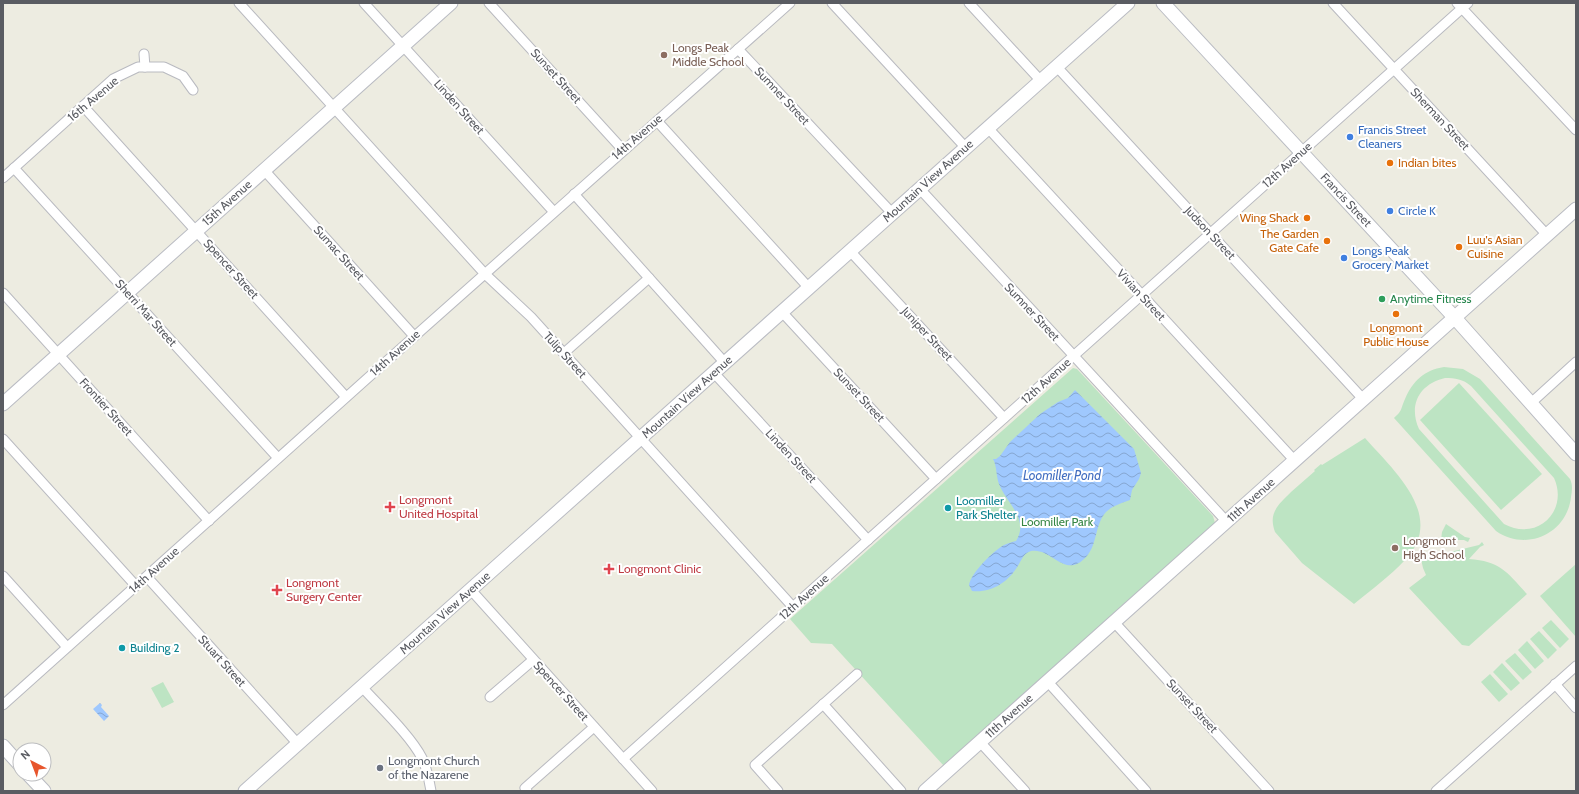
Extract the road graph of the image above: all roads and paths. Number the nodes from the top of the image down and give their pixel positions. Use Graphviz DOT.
graph roads {
  1 [pos="239,3"];
  2 [pos="364,3"];
  3 [pos="451,3"];
  4 [pos="489,3"];
  5 [pos="790,3"];
  6 [pos="832,3"];
  7 [pos="969,3"];
  8 [pos="1128,3"];
  9 [pos="1163,3"];
  10 [pos="1333,3"];
  11 [pos="1462,5"];
  12 [pos="404,45"];
  13 [pos="738,49"];
  14 [pos="144,54"];
  15 [pos="1057,67"];
  16 [pos="145,68"];
  17 [pos="1394,69"];
  18 [pos="1041,81"];
  19 [pos="193,90"];
  20 [pos="83,106"];
  21 [pos="334,108"];
  22 [pos="657,121"];
  23 [pos="988,128"];
  24 [pos="1576,130"];
  25 [pos="966,148"];
  26 [pos="623,150"];
  27 [pos="1302,152"];
  28 [pos="14,168"];
  29 [pos="264,170"];
  30 [pos="3,178"];
  31 [pos="920,189"];
  32 [pos="574,194"];
  33 [pos="1576,209"];
  34 [pos="554,212"];
  35 [pos="892,214"];
  36 [pos="196,231"];
  37 [pos="1210,234"];
  38 [pos="1547,235"];
  39 [pos="850,251"];
  40 [pos="485,274"];
  41 [pos="649,278"];
  42 [pos="808,288"];
  43 [pos="3,293"];
  44 [pos="128,293"];
  45 [pos="1142,295"];
  46 [pos="782,312"];
  47 [pos="1455,318"];
  48 [pos="414,336"];
  49 [pos="564,353"];
  50 [pos="58,354"];
  51 [pos="1073,356"];
  52 [pos="1576,362"];
  53 [pos="725,363"];
  54 [pos="714,373"];
  55 [pos="346,397"];
  56 [pos="1364,400"];
  57 [pos="1531,403"];
  58 [pos="3,404"];
  59 [pos="1004,418"];
  60 [pos="3,439"];
  61 [pos="640,439"];
  62 [pos="1576,454"];
  63 [pos="278,458"];
  64 [pos="1295,461"];
  65 [pos="936,479"];
  66 [pos="209,521"];
  67 [pos="1227,522"];
  68 [pos="868,540"];
  69 [pos="3,576"];
  70 [pos="146,577"];
  71 [pos="136,586"];
  72 [pos="470,590"];
  73 [pos="793,607"];
  74 [pos="1114,622"];
  75 [pos="67,647"];
  76 [pos="533,660"];
  77 [pos="1576,666"];
  78 [pos="857,674"];
  79 [pos="1048,682"];
  80 [pos="1555,684"];
  81 [pos="362,687"];
  82 [pos="490,697"];
  83 [pos="823,704"];
  84 [pos="3,705"];
  85 [pos="1576,708"];
  86 [pos="594,727"];
  87 [pos="980,742"];
  88 [pos="298,744"];
  89 [pos="3,746"];
  90 [pos="12,756"];
  91 [pos="623,759"];
  92 [pos="36,782"];
  93 [pos="526,789"];
  94 [pos="44,791"];
  95 [pos="247,791"];
  96 [pos="431,791"];
  97 [pos="652,791"];
  98 [pos="778,791"];
  99 [pos="901,791"];
  100 [pos="925,791"];
  101 [pos="1025,791"];
  102 [pos="1146,791"];
  103 [pos="1269,791"];
  104 [pos="1436,791"];
  1 -- 21 [label="street, Tulip Street"];
  2 -- 12 [label="street, Linden Street"];
  3 -- 12 [label="street, 15th Avenue"];
  4 -- 26 [label="street, Sunset Street"];
  5 -- 13 [label="street, 14th Avenue"];
  6 -- 25 [label="street"];
  7 -- 18 [label="street"];
  8 -- 15 [label="street, Mountain View Avenue"];
  9 -- 27 [label="street, Francis Street"];
  10 -- 17 [label="street, Sherman Street"];
  11 -- 17 [label="street, 12th Avenue"];
  11 -- 24 [label="street"];
  12 -- 21 [label="street, 15th Avenue"];
  12 -- 34 [label="street, Linden Street"];
  13 -- 22 [label="street, 14th Avenue"];
  13 -- 35 [label="street, Sumner Street"];
  14 -- 16 [label="street"];
  15 -- 18 [label="street, Mountain View Avenue"];
  15 -- 37 [label="street, Judson Street"];
  16 -- 19 [label="street, 16th Avenue"];
  16 -- 20 [label="street, 16th Avenue"];
  17 -- 27 [label="street, 12th Avenue"];
  17 -- 38 [label="street, Sherman Street"];
  18 -- 23 [label="street, Mountain View Avenue"];
  20 -- 28 [label="street, 16th Avenue"];
  20 -- 36 [label="street, Spencer Street"];
  21 -- 29 [label="street, 15th Avenue"];
  21 -- 40 [label="street, Tulip Street"];
  22 -- 26 [label="street, 14th Avenue"];
  22 -- 42 [label="street"];
  23 -- 25 [label="street, Mountain View Avenue"];
  23 -- 45 [label="street, Vivian Street"];
  25 -- 31 [label="street, Mountain View Avenue"];
  26 -- 32 [label="street, 14th Avenue"];
  27 -- 37 [label="street, 12th Avenue"];
  27 -- 47 [label="street, Francis Street"];
  28 -- 30 [label="street, 16th Avenue"];
  28 -- 44 [label="street, Sherri Mar Street"];
  29 -- 36 [label="street, 15th Avenue"];
  29 -- 48 [label="street, Sumac Street"];
  31 -- 35 [label="street, Mountain View Avenue"];
  31 -- 51 [label="street, Sumner Street"];
  32 -- 34 [label="street, 14th Avenue"];
  32 -- 41 [label="street"];
  33 -- 38 [label="street, 11th Avenue"];
  34 -- 40 [label="street, 14th Avenue"];
  35 -- 39 [label="street, Mountain View Avenue"];
  36 -- 44 [label="street, 15th Avenue"];
  36 -- 55 [label="street, Spencer Street"];
  37 -- 45 [label="street, 12th Avenue"];
  37 -- 56 [label="street, Judson Street"];
  38 -- 47 [label="street, 11th Avenue"];
  39 -- 42 [label="street, Mountain View Avenue"];
  39 -- 59 [label="street, Juniper Street"];
  40 -- 48 [label="street, 14th Avenue"];
  40 -- 49 [label="street, Tulip Street"];
  41 -- 49 [label="street"];
  41 -- 53 [label="street"];
  42 -- 46 [label="street, Mountain View Avenue"];
  43 -- 50 [label="street, Frontier Street"];
  44 -- 50 [label="street, 15th Avenue"];
  44 -- 63 [label="street, Sherri Mar Street"];
  45 -- 51 [label="street, 12th Avenue"];
  45 -- 64 [label="street, Vivian Street"];
  46 -- 53 [label="street, Mountain View Avenue"];
  46 -- 65 [label="street, Sunset Street"];
  47 -- 56 [label="street, 11th Avenue"];
  47 -- 57 [label="street, Francis Street"];
  48 -- 55 [label="street, 14th Avenue"];
  49 -- 61 [label="street, Tulip Street"];
  50 -- 58 [label="street, 15th Avenue"];
  50 -- 66 [label="street, Frontier Street"];
  51 -- 59 [label="street, 12th Avenue"];
  51 -- 67 [label="street, Sumner Street"];
  52 -- 57 [label="street"];
  53 -- 54 [label="street, Mountain View Avenue"];
  54 -- 61 [label="street, Mountain View Avenue"];
  54 -- 68 [label="street, Linden Street"];
  55 -- 63 [label="street, 14th Avenue"];
  56 -- 64 [label="street, 11th Avenue"];
  57 -- 62 [label="street, Francis Street"];
  59 -- 65 [label="street, 12th Avenue"];
  60 -- 71 [label="street"];
  61 -- 72 [label="street, Mountain View Avenue"];
  61 -- 73 [label="street, Tulip Street"];
  63 -- 66 [label="street, 14th Avenue"];
  64 -- 67 [label="street, 11th Avenue"];
  65 -- 68 [label="street, 12th Avenue"];
  66 -- 70 [label="street, 14th Avenue"];
  67 -- 74 [label="street, 11th Avenue"];
  68 -- 73 [label="street, 12th Avenue"];
  69 -- 75 [label="street"];
  70 -- 71 [label="street, 14th Avenue"];
  70 -- 88 [label="street, Stuart Street"];
  71 -- 75 [label="street, 14th Avenue"];
  72 -- 76 [label="street, Spencer Street"];
  72 -- 81 [label="street, Mountain View Avenue"];
  73 -- 91 [label="street, 12th Avenue"];
  74 -- 79 [label="street, 11th Avenue"];
  74 -- 103 [label="street, Sunset Street"];
  75 -- 84 [label="street, 14th Avenue"];
  76 -- 82 [label="street"];
  76 -- 86 [label="street, Spencer Street"];
  77 -- 80 [label="street"];
  78 -- 83 [label="street"];
  79 -- 87 [label="street, 11th Avenue"];
  79 -- 102 [label="street"];
  80 -- 85 [label="street"];
  80 -- 104 [label="street"];
  81 -- 88 [label="street, Mountain View Avenue"];
  81 -- 96 [label="street"];
  83 -- 98 [label="street"];
  83 -- 99 [label="street"];
  86 -- 91 [label="street, Spencer Street"];
  86 -- 93 [label="street"];
  87 -- 100 [label="street, 11th Avenue"];
  87 -- 101 [label="street"];
  88 -- 95 [label="street, Mountain View Avenue"];
  89 -- 90 [label="street"];
  91 -- 97 [label="street, Spencer Street"];
  92 -- 94 [label="street"];
}
